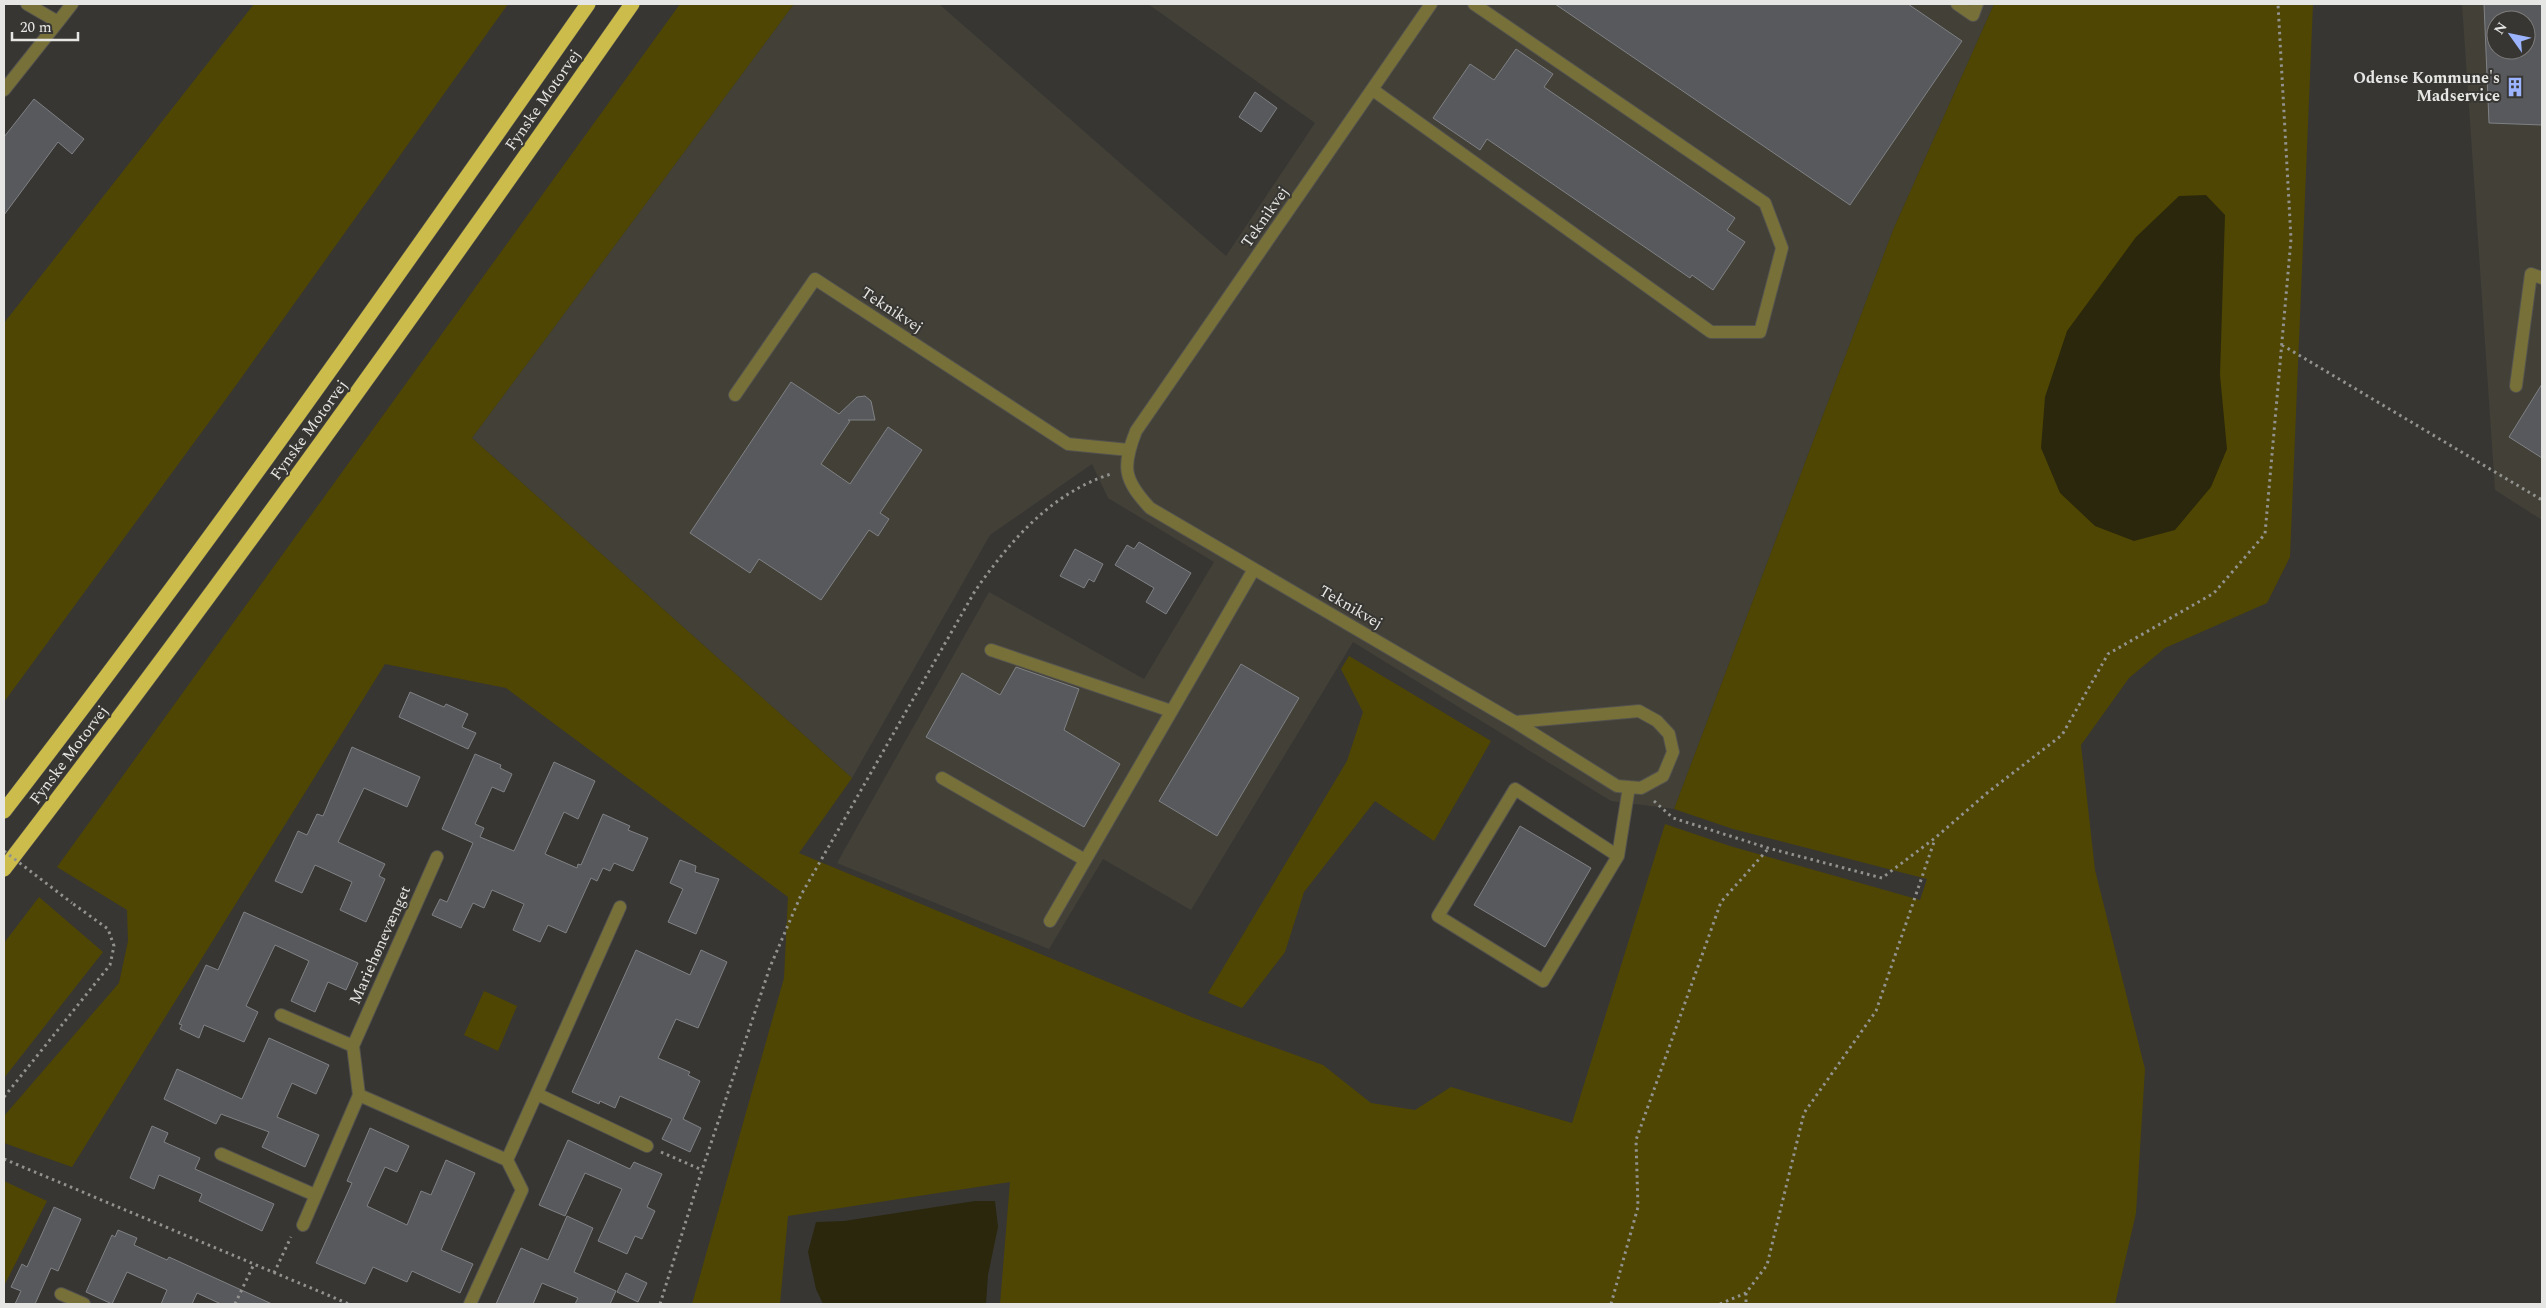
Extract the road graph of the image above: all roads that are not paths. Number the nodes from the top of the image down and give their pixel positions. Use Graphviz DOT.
graph roads {
  1 [pos="27,4"];
  2 [pos="72,4"];
  3 [pos="588,4"];
  4 [pos="632,4"];
  5 [pos="1431,4"];
  6 [pos="1474,4"];
  7 [pos="1957,4"];
  8 [pos="1977,4"];
  9 [pos="58,22"];
  10 [pos="4,90"];
  11 [pos="1373,90"];
  12 [pos="2542,278"];
  13 [pos="2516,386"];
  14 [pos="735,395"];
  15 [pos="1129,450"];
  16 [pos="1254,569"];
  17 [pos="991,650"];
  18 [pos="1171,711"];
  19 [pos="1515,722"];
  20 [pos="942,778"];
  21 [pos="1635,788"];
  22 [pos="4,811"];
  23 [pos="1618,856"];
  24 [pos="437,857"];
  25 [pos="1085,860"];
  26 [pos="4,869"];
  27 [pos="620,907"];
  28 [pos="1050,921"];
  29 [pos="281,1015"];
  30 [pos="353,1046"];
  31 [pos="537,1094"];
  32 [pos="359,1095"];
  33 [pos="647,1146"];
  34 [pos="221,1154"];
  35 [pos="507,1160"];
  36 [pos="315,1195"];
  37 [pos="303,1225"];
  38 [pos="61,1294"];
  39 [pos="84,1304"];
  40 [pos="470,1304"];
  1 -- 9 [label="street"];
  2 -- 9 [label="street"];
  3 -- 22 [label="highway, Fynske Motorvej"];
  4 -- 26 [label="highway, Fynske Motorvej"];
  5 -- 11 [label="street, Teknikvej"];
  6 -- 11 [label="street"];
  7 -- 8 [label="street"];
  9 -- 10 [label="street"];
  11 -- 15 [label="street, Teknikvej"];
  12 -- 13 [label="street"];
  14 -- 15 [label="street, Teknikvej"];
  15 -- 16 [label="street, Teknikvej"];
  16 -- 18 [label="street"];
  16 -- 19 [label="street, Teknikvej"];
  17 -- 18 [label="street"];
  18 -- 25 [label="street"];
  19 -- 21 [label="street, Teknikvej"];
  19 -- 21 [label="street"];
  20 -- 25 [label="street"];
  21 -- 23 [label="street"];
  23 -- 23 [label="street"];
  24 -- 30 [label="street, Mariehønevænget"];
  25 -- 28 [label="street"];
  27 -- 31 [label="street"];
  29 -- 30 [label="street"];
  30 -- 32 [label="street"];
  31 -- 33 [label="street"];
  31 -- 35 [label="street"];
  32 -- 35 [label="street"];
  32 -- 36 [label="street"];
  34 -- 36 [label="street"];
  35 -- 40 [label="street"];
  36 -- 37 [label="street"];
  38 -- 39 [label="street"];
}
